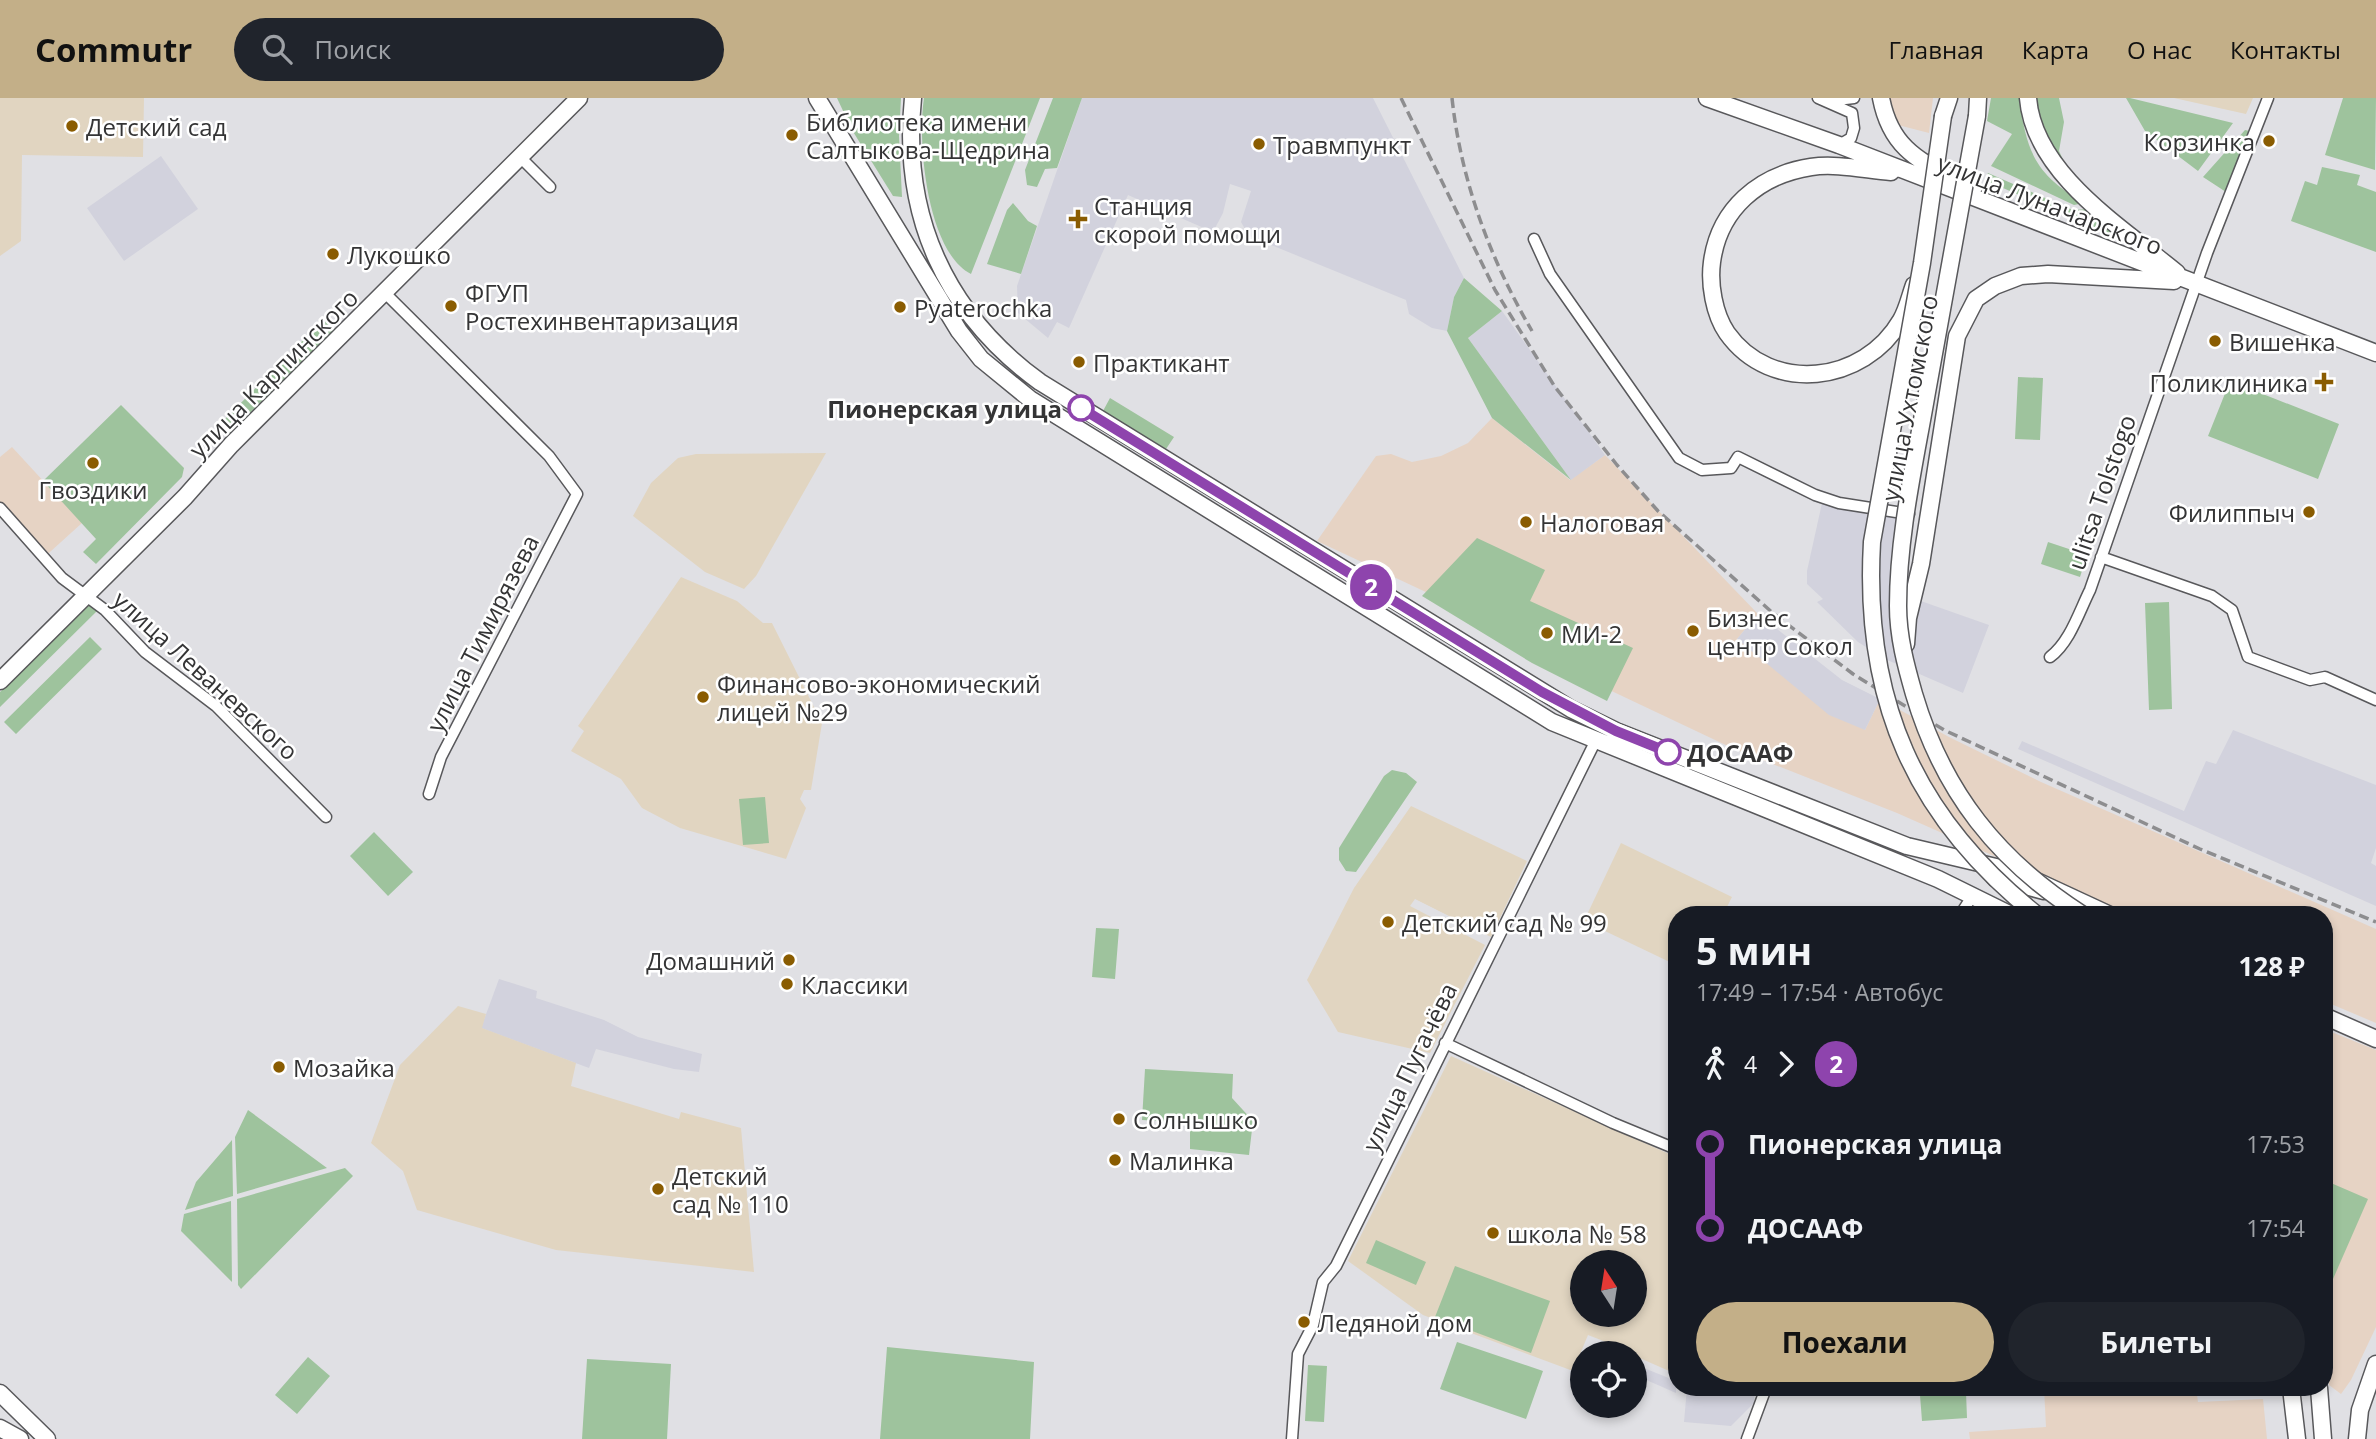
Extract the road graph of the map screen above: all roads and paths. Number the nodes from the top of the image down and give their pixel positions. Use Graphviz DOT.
graph roads {
  1 [pos="579,98"];
  2 [pos="817,98"];
  3 [pos="914,98"];
  4 [pos="1707,98"];
  5 [pos="1854,98"];
  6 [pos="1881,98"];
  7 [pos="1949,98"];
  8 [pos="1978,98"];
  9 [pos="2028,98"];
  10 [pos="2268,98"];
  11 [pos="1823,100"];
  12 [pos="1839,145"];
  13 [pos="521,158"];
  14 [pos="1907,173"];
  15 [pos="550,187"];
  16 [pos="1967,197"];
  17 [pos="2014,215"];
  18 [pos="1534,239"];
  19 [pos="1922,263"];
  20 [pos="2192,283"];
  21 [pos="385,293"];
  22 [pos="2376,353"];
  23 [pos="0,508"];
  24 [pos="2101,557"];
  25 [pos="87,596"];
  26 [pos="2050,657"];
  27 [pos="1905,664"];
  28 [pos="0,681"];
  29 [pos="2376,700"];
  30 [pos="1604,725"];
  31 [pos="1596,740"];
  32 [pos="429,793"];
  33 [pos="326,817"];
  34 [pos="1927,853"];
  35 [pos="2008,883"];
  36 [pos="1973,895"];
  37 [pos="1991,905"];
  38 [pos="1965,906"];
  39 [pos="2027,906"];
  40 [pos="2074,906"];
  41 [pos="2078,906"];
  42 [pos="2079,906"];
  43 [pos="2333,1020"];
  44 [pos="2376,1039"];
  45 [pos="1445,1043"];
  46 [pos="1668,1146"];
  47 [pos="2376,1364"];
  48 [pos="0,1393"];
  49 [pos="1763,1396"];
  50 [pos="2292,1396"];
  51 [pos="2320,1396"];
  52 [pos="0,1428"];
  53 [pos="20,1439"];
  54 [pos="47,1439"];
  55 [pos="1292,1439"];
  56 [pos="1747,1439"];
  57 [pos="2297,1439"];
  58 [pos="2323,1439"];
  59 [pos="2357,1439"];
  1 -- 13 [label="main road, улица Карпинского"];
  2 -- 31 [label="main road"];
  3 -- 30 [label="main road"];
  4 -- 12 [label="main road, улица Луначарского"];
  5 -- 11 [label="street"];
  6 -- 17 [label="main road"];
  7 -- 19 [label="main road, bridge"];
  8 -- 27 [label="main road, bridge"];
  9 -- 20 [label="main road"];
  10 -- 20 [label="street, ulitsa Tolstogo"];
  11 -- 12 [label="street"];
  12 -- 14 [label="main road, улица Луначарского"];
  13 -- 15 [label="street"];
  13 -- 21 [label="main road, улица Карпинского"];
  14 -- 16 [label="main road, улица Луначарского"];
  14 -- 19 [label="main road, bridge"];
  16 -- 17 [label="main road, улица Луначарского"];
  16 -- 18 [label="street, улица Ухтомского"];
  17 -- 20 [label="main road, улица Луначарского"];
  19 -- 39 [label="main road, bridge"];
  20 -- 22 [label="main road, улица Луначарского"];
  20 -- 24 [label="street, ulitsa Tolstogo"];
  20 -- 27 [label="main road, bridge"];
  21 -- 25 [label="main road, улица Карпинского"];
  21 -- 32 [label="street, улица Тимирязева"];
  23 -- 25 [label="street, улица Леваневского"];
  24 -- 26 [label="street, ulitsa Tolstogo"];
  24 -- 29 [label="street"];
  25 -- 28 [label="main road, улица Карпинского"];
  25 -- 33 [label="street, улица Леваневского"];
  27 -- 41 [label="main road, bridge"];
  30 -- 31 [label="main road, улица Пугачёва"];
  30 -- 34 [label="main road"];
  31 -- 36 [label="main road"];
  31 -- 45 [label="street, улица Пугачёва"];
  34 -- 35 [label="main road"];
  34 -- 42 [label="main road"];
  35 -- 37 [label="main road"];
  35 -- 40 [label="main road"];
  36 -- 37 [label="main road"];
  36 -- 38 [label="street"];
  43 -- 44 [label="main road"];
  45 -- 46 [label="street"];
  45 -- 55 [label="street, улица Пугачёва"];
  47 -- 59 [label="main road"];
  48 -- 54 [label="main road"];
  49 -- 56 [label="street"];
  50 -- 57 [label="main road"];
  51 -- 58 [label="main road"];
  52 -- 53 [label="main road"];
}
